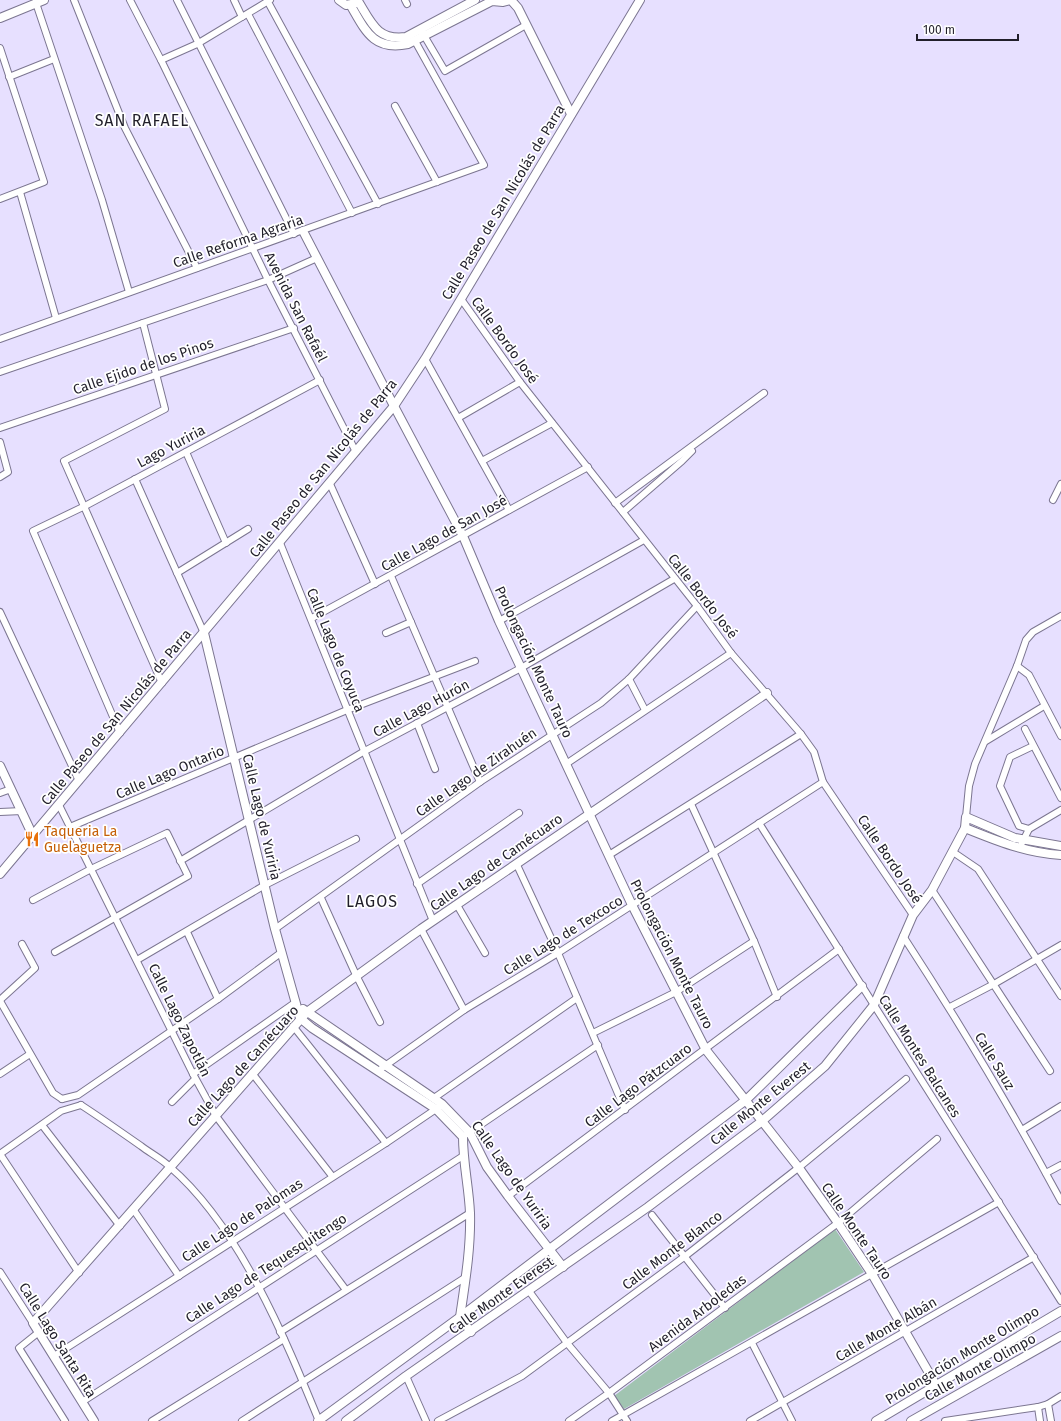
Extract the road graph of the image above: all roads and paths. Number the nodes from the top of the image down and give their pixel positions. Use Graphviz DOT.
graph roads {
  1 [pos="74,0"];
  2 [pos="130,0"];
  3 [pos="176,0"];
  4 [pos="234,0"];
  5 [pos="339,0"];
  6 [pos="358,0"];
  7 [pos="475,0"];
  8 [pos="491,0"];
  9 [pos="511,0"];
  10 [pos="640,0"];
  11 [pos="269,1"];
  12 [pos="40,2"];
  13 [pos="351,6"];
  14 [pos="245,15"];
  15 [pos="0,18"];
  16 [pos="526,25"];
  17 [pos="422,32"];
  18 [pos="415,40"];
  19 [pos="197,44"];
  20 [pos="0,48"];
  21 [pos="54,59"];
  22 [pos="162,60"];
  23 [pos="9,77"];
  24 [pos="395,106"];
  25 [pos="571,114"];
  26 [pos="438,182"];
  27 [pos="20,192"];
  28 [pos="0,199"];
  29 [pos="378,204"];
  30 [pos="352,213"];
  31 [pos="303,231"];
  32 [pos="294,234"];
  33 [pos="253,247"];
  34 [pos="317,258"];
  35 [pos="197,268"];
  36 [pos="268,280"];
  37 [pos="129,292"];
  38 [pos="461,299"];
  39 [pos="56,318"];
  40 [pos="143,323"];
  41 [pos="294,328"];
  42 [pos="0,339"];
  43 [pos="425,359"];
  44 [pos="0,372"];
  45 [pos="156,375"];
  46 [pos="320,380"];
  47 [pos="520,382"];
  48 [pos="764,393"];
  49 [pos="394,406"];
  50 [pos="458,418"];
  51 [pos="552,423"];
  52 [pos="0,428"];
  53 [pos="701,441"];
  54 [pos="0,442"];
  55 [pos="186,452"];
  56 [pos="356,452"];
  57 [pos="482,461"];
  58 [pos="588,467"];
  59 [pos="0,477"];
  60 [pos="135,479"];
  61 [pos="330,484"];
  62 [pos="1061,484"];
  63 [pos="1053,500"];
  64 [pos="615,503"];
  65 [pos="85,506"];
  66 [pos="509,510"];
  67 [pos="623,512"];
  68 [pos="248,529"];
  69 [pos="463,536"];
  70 [pos="644,540"];
  71 [pos="226,543"];
  72 [pos="280,543"];
  73 [pos="177,573"];
  74 [pos="391,576"];
  75 [pos="674,578"];
  76 [pos="376,584"];
  77 [pos="697,606"];
  78 [pos="0,612"];
  79 [pos="1061,616"];
  80 [pos="312,618"];
  81 [pos="499,621"];
  82 [pos="411,622"];
  83 [pos="204,633"];
  84 [pos="386,633"];
  85 [pos="731,653"];
  86 [pos="474,662"];
  87 [pos="1017,666"];
  88 [pos="521,668"];
  89 [pos="435,676"];
  90 [pos="629,679"];
  91 [pos="162,683"];
  92 [pos="767,693"];
  93 [pos="447,706"];
  94 [pos="1044,706"];
  95 [pos="347,710"];
  96 [pos="645,710"];
  97 [pos="417,723"];
  98 [pos="1025,729"];
  99 [pos="120,733"];
  100 [pos="552,734"];
  101 [pos="801,734"];
  102 [pos="1061,736"];
  103 [pos="986,740"];
  104 [pos="1033,746"];
  105 [pos="364,752"];
  106 [pos="235,757"];
  107 [pos="566,764"];
  108 [pos="0,766"];
  109 [pos="435,769"];
  110 [pos="79,781"];
  111 [pos="480,782"];
  112 [pos="824,782"];
  113 [pos="11,789"];
  114 [pos="0,793"];
  115 [pos="1061,798"];
  116 [pos="691,804"];
  117 [pos="59,805"];
  118 [pos="1061,810"];
  119 [pos="0,812"];
  120 [pos="22,812"];
  121 [pos="519,812"];
  122 [pos="589,813"];
  123 [pos="966,817"];
  124 [pos="249,820"];
  125 [pos="759,823"];
  126 [pos="1019,826"];
  127 [pos="70,827"];
  128 [pos="965,828"];
  129 [pos="1029,829"];
  130 [pos="33,836"];
  131 [pos="356,839"];
  132 [pos="1019,839"];
  133 [pos="401,840"];
  134 [pos="1061,846"];
  135 [pos="1012,847"];
  136 [pos="1020,849"];
  137 [pos="714,852"];
  138 [pos="953,852"];
  139 [pos="609,855"];
  140 [pos="1061,855"];
  141 [pos="180,861"];
  142 [pos="517,865"];
  143 [pos="91,869"];
  144 [pos="0,874"];
  145 [pos="417,884"];
  146 [pos="265,885"];
  147 [pos="932,890"];
  148 [pos="321,898"];
  149 [pos="33,900"];
  150 [pos="457,905"];
  151 [pos="632,905"];
  152 [pos="913,915"];
  153 [pos="116,918"];
  154 [pos="433,921"];
  155 [pos="275,929"];
  156 [pos="421,929"];
  157 [pos="187,932"];
  158 [pos="903,936"];
  159 [pos="754,941"];
  160 [pos="22,944"];
  161 [pos="1061,945"];
  162 [pos="839,949"];
  163 [pos="55,952"];
  164 [pos="282,952"];
  165 [pos="485,953"];
  166 [pos="558,953"];
  167 [pos="137,960"];
  168 [pos="1037,960"];
  169 [pos="356,975"];
  170 [pos="994,984"];
  171 [pos="862,986"];
  172 [pos="676,992"];
  173 [pos="1061,996"];
  174 [pos="777,997"];
  175 [pos="577,998"];
  176 [pos="218,999"];
  177 [pos="0,1001"];
  178 [pos="297,1004"];
  179 [pos="874,1005"];
  180 [pos="950,1007"];
  181 [pos="464,1010"];
  182 [pos="303,1015"];
  183 [pos="380,1022"];
  184 [pos="293,1026"];
  185 [pos="172,1030"];
  186 [pos="593,1033"];
  187 [pos="598,1045"];
  188 [pos="706,1050"];
  189 [pos="30,1054"];
  190 [pos="384,1065"];
  191 [pos="1050,1071"];
  192 [pos="252,1072"];
  193 [pos="379,1072"];
  194 [pos="0,1074"];
  195 [pos="194,1076"];
  196 [pos="906,1079"];
  197 [pos="78,1095"];
  198 [pos="434,1098"];
  199 [pos="62,1099"];
  200 [pos="746,1100"];
  201 [pos="172,1102"];
  202 [pos="81,1105"];
  203 [pos="1061,1106"];
  204 [pos="439,1107"];
  205 [pos="625,1110"];
  206 [pos="61,1111"];
  207 [pos="216,1116"];
  208 [pos="761,1122"];
  209 [pos="42,1125"];
  210 [pos="1022,1130"];
  211 [pos="466,1135"];
  212 [pos="937,1139"];
  213 [pos="386,1142"];
  214 [pos="0,1154"];
  215 [pos="463,1156"];
  216 [pos="1061,1165"];
  217 [pos="170,1166"];
  218 [pos="799,1168"];
  219 [pos="1046,1173"];
  220 [pos="332,1176"];
  221 [pos="508,1196"];
  222 [pos="1061,1201"];
  223 [pos="999,1202"];
  224 [pos="284,1207"];
  225 [pos="133,1210"];
  226 [pos="470,1213"];
  227 [pos="652,1215"];
  228 [pos="838,1223"];
  229 [pos="120,1226"];
  230 [pos="232,1242"];
  231 [pos="549,1249"];
  232 [pos="316,1250"];
  233 [pos="684,1257"];
  234 [pos="1034,1257"];
  235 [pos="563,1267"];
  236 [pos="0,1272"];
  237 [pos="79,1273"];
  238 [pos="872,1274"];
  239 [pos="179,1276"];
  240 [pos="466,1277"];
  241 [pos="258,1287"];
  242 [pos="346,1290"];
  243 [pos="529,1291"];
  244 [pos="1061,1301"];
  245 [pos="725,1308"];
  246 [pos="1061,1312"];
  247 [pos="460,1317"];
  248 [pos="33,1323"];
  249 [pos="905,1331"];
  250 [pos="39,1332"];
  251 [pos="280,1332"];
  252 [pos="471,1332"];
  253 [pos="1061,1336"];
  254 [pos="284,1339"];
  255 [pos="567,1343"];
  256 [pos="752,1343"];
  257 [pos="54,1356"];
  258 [pos="406,1376"];
  259 [pos="303,1382"];
  260 [pos="936,1385"];
  261 [pos="609,1393"];
  262 [pos="1061,1396"];
  263 [pos="82,1402"];
  264 [pos="783,1403"];
  265 [pos="1048,1404"];
  266 [pos="1038,1407"];
  267 [pos="624,1414"];
  268 [pos="921,1418"];
  269 [pos="65,1421"];
  270 [pos="94,1421"];
  271 [pos="152,1421"];
  272 [pos="242,1421"];
  273 [pos="319,1421"];
  274 [pos="346,1421"];
  275 [pos="426,1421"];
  276 [pos="438,1421"];
  277 [pos="569,1421"];
  278 [pos="612,1421"];
  279 [pos="627,1421"];
  280 [pos="750,1421"];
  281 [pos="792,1421"];
  282 [pos="876,1421"];
  283 [pos="911,1421"];
  284 [pos="945,1421"];
  285 [pos="1040,1421"];
  286 [pos="1051,1421"];
  1 -- 35 [label="street"];
  2 -- 22 [label="street, Avenida San Rafaél"];
  3 -- 19 [label="street"];
  4 -- 14 [label="street"];
  5 -- 13 [label="street"];
  6 -- 13 [label="street"];
  6 -- 17 [label="street"];
  7 -- 17 [label="street"];
  8 -- 9 [label="street"];
  8 -- 17 [label="street"];
  9 -- 16 [label="street"];
  10 -- 25 [label="street, Calle Paseo de San Nicolás de Parra"];
  11 -- 14 [label="street"];
  11 -- 29 [label="street"];
  12 -- 15 [label="street"];
  12 -- 21 [label="street"];
  13 -- 18 [label="street"];
  14 -- 19 [label="street"];
  14 -- 30 [label="street"];
  16 -- 17 [label="street"];
  16 -- 25 [label="street"];
  17 -- 18 [label="street"];
  18 -- 26 [label="street, Calle Reforma Agraria"];
  19 -- 22 [label="street"];
  19 -- 32 [label="street"];
  20 -- 23 [label="street"];
  21 -- 23 [label="street"];
  21 -- 37 [label="street"];
  22 -- 33 [label="street, Avenida San Rafaél"];
  23 -- 27 [label="street"];
  24 -- 26 [label="street"];
  25 -- 38 [label="street, Calle Paseo de San Nicolás de Parra"];
  26 -- 29 [label="street, Calle Reforma Agraria"];
  27 -- 28 [label="street"];
  27 -- 39 [label="street"];
  29 -- 30 [label="street, Calle Reforma Agraria"];
  30 -- 31 [label="street, Calle Reforma Agraria"];
  31 -- 32 [label="street, Calle Reforma Agraria"];
  31 -- 34 [label="street, Prolongación Monte Tauro"];
  32 -- 33 [label="street, Calle Reforma Agraria"];
  33 -- 35 [label="street, Calle Reforma Agraria"];
  33 -- 36 [label="street, Avenida San Rafaél"];
  34 -- 36 [label="street"];
  34 -- 49 [label="street, Prolongación Monte Tauro"];
  35 -- 37 [label="street, Calle Reforma Agraria"];
  36 -- 40 [label="street"];
  36 -- 41 [label="street, Avenida San Rafaél"];
  37 -- 39 [label="street, Calle Reforma Agraria"];
  38 -- 43 [label="street, Calle Paseo de San Nicolás de Parra"];
  38 -- 47 [label="street, Calle Bordo José"];
  39 -- 42 [label="street, Calle Reforma Agraria"];
  40 -- 44 [label="street"];
  40 -- 45 [label="street"];
  41 -- 45 [label="street, Calle Ejido de los Pinos"];
  41 -- 46 [label="street, Avenida San Rafaél"];
  43 -- 49 [label="street, Calle Paseo de San Nicolás de Parra"];
  43 -- 50 [label="street"];
  45 -- 52 [label="street, Calle Ejido de los Pinos"];
  45 -- 65 [label="street"];
  46 -- 55 [label="street, Lago Yuriria"];
  46 -- 56 [label="street, Avenida San Rafaél"];
  47 -- 50 [label="street"];
  47 -- 51 [label="street, Calle Bordo José"];
  48 -- 53 [label="street"];
  49 -- 56 [label="street, Calle Paseo de San Nicolás de Parra"];
  49 -- 69 [label="street, Prolongación Monte Tauro"];
  50 -- 57 [label="street"];
  51 -- 57 [label="street"];
  51 -- 58 [label="street, Calle Bordo José"];
  53 -- 64 [label="street"];
  53 -- 67 [label="street"];
  54 -- 59 [label="street"];
  55 -- 60 [label="street, Lago Yuriria"];
  55 -- 71 [label="street"];
  56 -- 61 [label="street, Calle Paseo de San Nicolás de Parra"];
  57 -- 66 [label="street"];
  58 -- 64 [label="street, Calle Bordo José"];
  58 -- 66 [label="street, Calle Lago de San José"];
  60 -- 65 [label="street, Lago Yuriria"];
  60 -- 73 [label="street"];
  61 -- 72 [label="street, Calle Paseo de San Nicolás de Parra"];
  61 -- 76 [label="street"];
  62 -- 63 [label="street"];
  64 -- 67 [label="street, Calle Bordo José"];
  65 -- 91 [label="street"];
  65 -- 99 [label="street, Lago Yuriria"];
  66 -- 69 [label="street, Calle Lago de San José"];
  67 -- 70 [label="street, Calle Bordo José"];
  68 -- 71 [label="street"];
  69 -- 74 [label="street, Calle Lago de San José"];
  69 -- 81 [label="street, Prolongación Monte Tauro"];
  70 -- 75 [label="street, Calle Bordo José"];
  70 -- 81 [label="street"];
  71 -- 73 [label="street"];
  72 -- 80 [label="street, Calle Lago de Coyuca"];
  72 -- 83 [label="street, Calle Paseo de San Nicolás de Parra"];
  73 -- 83 [label="street"];
  74 -- 76 [label="street, Calle Lago de San José"];
  74 -- 82 [label="street"];
  75 -- 77 [label="street, Calle Bordo José"];
  75 -- 88 [label="street, Calle Lago Hurón"];
  76 -- 80 [label="street, Calle Lago de San José"];
  77 -- 85 [label="street, Calle Bordo José"];
  77 -- 90 [label="street, Calle Lago de Zirahuén"];
  78 -- 110 [label="street"];
  79 -- 87 [label="street, Calle Monte Everest"];
  80 -- 95 [label="street, Calle Lago de Coyuca"];
  81 -- 88 [label="street, Prolongación Monte Tauro"];
  82 -- 84 [label="street"];
  82 -- 89 [label="street"];
  83 -- 91 [label="street, Calle Paseo de San Nicolás de Parra"];
  83 -- 106 [label="street, Calle Lago de Yuriria"];
  85 -- 92 [label="street, Calle Bordo José"];
  85 -- 96 [label="street"];
  86 -- 89 [label="street, Calle Lago Ontario"];
  87 -- 94 [label="street"];
  87 -- 103 [label="street, Calle Monte Everest"];
  88 -- 93 [label="street, Calle Lago Hurón"];
  88 -- 100 [label="street, Prolongación Monte Tauro"];
  89 -- 93 [label="street"];
  89 -- 95 [label="street, Calle Lago Ontario"];
  90 -- 96 [label="street"];
  90 -- 100 [label="street, Calle Lago de Zirahuén"];
  91 -- 99 [label="street, Calle Paseo de San Nicolás de Parra"];
  92 -- 101 [label="street, Calle Bordo José"];
  92 -- 122 [label="street, Calle Lago de Camécuaro"];
  93 -- 97 [label="street, Calle Lago Hurón"];
  93 -- 111 [label="street"];
  94 -- 102 [label="street"];
  94 -- 103 [label="street"];
  95 -- 105 [label="street, Calle Lago de Coyuca"];
  95 -- 106 [label="street, Calle Lago Ontario"];
  96 -- 107 [label="street"];
  97 -- 105 [label="street, Calle Lago Hurón"];
  97 -- 109 [label="street"];
  98 -- 104 [label="street"];
  99 -- 110 [label="street, Calle Paseo de San Nicolás de Parra"];
  100 -- 107 [label="street, Prolongación Monte Tauro"];
  100 -- 111 [label="street, Calle Lago de Zirahuén"];
  101 -- 112 [label="street, Calle Bordo José"];
  101 -- 116 [label="street"];
  103 -- 123 [label="street, Calle Monte Everest"];
  104 -- 115 [label="street"];
  104 -- 126 [label="street"];
  105 -- 124 [label="street, Calle Lago Hurón"];
  105 -- 133 [label="street, Calle Lago de Coyuca"];
  106 -- 124 [label="street, Calle Lago de Yuriria"];
  106 -- 127 [label="street, Calle Lago Ontario"];
  107 -- 122 [label="street, Prolongación Monte Tauro"];
  108 -- 113 [label="street"];
  110 -- 117 [label="street, Calle Paseo de San Nicolás de Parra"];
  111 -- 133 [label="street, Calle Lago de Zirahuén"];
  112 -- 125 [label="street, Calle Lago de Texcoco"];
  112 -- 152 [label="street, Calle Bordo José"];
  113 -- 114 [label="street"];
  113 -- 120 [label="street"];
  116 -- 137 [label="street"];
  116 -- 139 [label="street"];
  117 -- 127 [label="street, Calle Lago Zapotlán"];
  117 -- 130 [label="street, Calle Paseo de San Nicolás de Parra"];
  118 -- 129 [label="street"];
  119 -- 120 [label="street"];
  120 -- 130 [label="street"];
  121 -- 145 [label="street"];
  122 -- 139 [label="street, Prolongación Monte Tauro"];
  122 -- 142 [label="street, Calle Lago de Camécuaro"];
  123 -- 128 [label="street, Calle Monte Everest"];
  123 -- 132 [label="street"];
  124 -- 141 [label="street, Calle Lago Hurón"];
  124 -- 146 [label="street, Calle Lago de Yuriria"];
  125 -- 137 [label="street, Calle Lago de Texcoco"];
  125 -- 162 [label="street, Calle Montes Balcanes"];
  126 -- 129 [label="street"];
  126 -- 132 [label="street"];
  127 -- 143 [label="street, Calle Lago Zapotlán"];
  128 -- 135 [label="street"];
  128 -- 138 [label="street, Calle Monte Everest"];
  129 -- 132 [label="street"];
  130 -- 144 [label="street, Calle Paseo de San Nicolás de Parra"];
  131 -- 146 [label="street"];
  132 -- 134 [label="street"];
  132 -- 135 [label="street"];
  132 -- 136 [label="street"];
  133 -- 145 [label="street, Calle Lago de Coyuca"];
  133 -- 148 [label="street, Calle Lago de Zirahuén"];
  135 -- 136 [label="street"];
  136 -- 140 [label="street"];
  137 -- 151 [label="street, Calle Lago de Texcoco"];
  137 -- 159 [label="street"];
  138 -- 147 [label="street, Calle Monte Everest"];
  138 -- 168 [label="street"];
  139 -- 151 [label="street, Prolongación Monte Tauro"];
  141 -- 143 [label="street"];
  141 -- 153 [label="street"];
  142 -- 150 [label="street, Calle Lago de Camécuaro"];
  142 -- 166 [label="street"];
  143 -- 149 [label="street"];
  143 -- 153 [label="street, Calle Lago Zapotlán"];
  145 -- 154 [label="street, Calle Lago de Coyuca"];
  146 -- 155 [label="street, Calle Lago de Yuriria"];
  146 -- 157 [label="street"];
  147 -- 152 [label="street, Calle Monte Everest"];
  147 -- 170 [label="street"];
  148 -- 155 [label="street, Calle Lago de Zirahuén"];
  148 -- 169 [label="street"];
  150 -- 154 [label="street, Calle Lago de Camécuaro"];
  150 -- 165 [label="street"];
  151 -- 166 [label="street, Calle Lago de Texcoco"];
  151 -- 172 [label="street, Prolongación Monte Tauro"];
  152 -- 158 [label="street, Calle Monte Everest"];
  153 -- 163 [label="street"];
  153 -- 167 [label="street, Calle Lago Zapotlán"];
  154 -- 156 [label="street, Calle Lago de Camécuaro"];
  155 -- 164 [label="street, Calle Lago de Yuriria"];
  156 -- 169 [label="street, Calle Lago de Camécuaro"];
  156 -- 181 [label="street"];
  157 -- 167 [label="street"];
  157 -- 176 [label="street"];
  158 -- 179 [label="street, Calle Monte Everest"];
  158 -- 180 [label="street, Calle Sauz"];
  159 -- 172 [label="street"];
  159 -- 174 [label="street"];
  160 -- 177 [label="street"];
  161 -- 168 [label="street"];
  162 -- 171 [label="street, Calle Montes Balcanes"];
  162 -- 174 [label="street, Calle Lago Pátzcuaro"];
  164 -- 176 [label="street"];
  164 -- 178 [label="street, Calle Lago de Yuriria"];
  166 -- 175 [label="street"];
  166 -- 181 [label="street, Calle Lago de Texcoco"];
  167 -- 185 [label="street, Calle Lago Zapotlán"];
  168 -- 170 [label="street"];
  168 -- 173 [label="street"];
  169 -- 182 [label="street, Calle Lago de Camécuaro"];
  169 -- 183 [label="street"];
  170 -- 180 [label="street"];
  170 -- 191 [label="street"];
  171 -- 179 [label="street, Calle Montes Balcanes"];
  171 -- 200 [label="street, Calle Monte Everest"];
  172 -- 186 [label="street"];
  172 -- 188 [label="street, Prolongación Monte Tauro"];
  174 -- 188 [label="street, Calle Lago Pátzcuaro"];
  175 -- 186 [label="street"];
  175 -- 198 [label="street"];
  176 -- 185 [label="street"];
  177 -- 189 [label="street"];
  178 -- 182 [label="street, Calle Lago de Yuriria"];
  178 -- 195 [label="street"];
  179 -- 208 [label="street, Calle Monte Everest"];
  179 -- 223 [label="street, Calle Montes Balcanes"];
  180 -- 210 [label="street, Calle Sauz"];
  181 -- 190 [label="street, Calle Lago de Texcoco"];
  182 -- 184 [label="street, Calle Lago de Camécuaro"];
  182 -- 190 [label="street, Calle Lago de Yuriria"];
  182 -- 193 [label="street, Calle Lago de Yuriria"];
  184 -- 192 [label="street, Calle Lago de Camécuaro"];
  184 -- 213 [label="street"];
  185 -- 195 [label="street, Calle Lago Zapotlán"];
  185 -- 197 [label="street"];
  186 -- 187 [label="street"];
  187 -- 205 [label="street"];
  187 -- 211 [label="street"];
  188 -- 200 [label="street, Prolongación Monte Tauro"];
  188 -- 205 [label="street, Calle Lago Pátzcuaro"];
  189 -- 194 [label="street"];
  189 -- 199 [label="street"];
  190 -- 193 [label="street, Calle Lago de Texcoco"];
  190 -- 198 [label="street, Calle Lago de Yuriria"];
  192 -- 207 [label="street, Calle Lago de Camécuaro"];
  192 -- 220 [label="street"];
  193 -- 204 [label="street, Calle Lago de Yuriria"];
  195 -- 201 [label="street"];
  195 -- 207 [label="street, Calle Lago Zapotlán"];
  196 -- 218 [label="street, Calle Monte Blanco"];
  197 -- 199 [label="street"];
  197 -- 202 [label="street"];
  198 -- 204 [label="street, Calle Lago de Yuriria"];
  199 -- 206 [label="street"];
  200 -- 208 [label="street, Calle Monte Tauro"];
  200 -- 231 [label="street, Calle Monte Everest"];
  202 -- 206 [label="street"];
  202 -- 217 [label="street"];
  203 -- 210 [label="street"];
  204 -- 211 [label="street, Calle Lago de Yuriria"];
  204 -- 213 [label="street, Calle Lago de Palomas"];
  205 -- 221 [label="street, Calle Lago Pátzcuaro"];
  206 -- 209 [label="street"];
  207 -- 217 [label="street, Calle Lago de Camécuaro"];
  207 -- 224 [label="street, Calle Lago Zapotlán"];
  208 -- 218 [label="street, Calle Monte Tauro"];
  208 -- 235 [label="street, Calle Monte Everest"];
  209 -- 214 [label="street"];
  209 -- 229 [label="street"];
  210 -- 219 [label="street, Calle Sauz"];
  211 -- 215 [label="street"];
  211 -- 221 [label="street, Calle Lago de Yuriria"];
  212 -- 228 [label="street, Avenida Arboledas"];
  213 -- 220 [label="street, Calle Lago de Palomas"];
  214 -- 237 [label="street"];
  215 -- 226 [label="street"];
  215 -- 232 [label="street, Calle Lago de Tequesquitengo"];
  216 -- 219 [label="street"];
  217 -- 225 [label="street, Calle Lago de Camécuaro"];
  217 -- 230 [label="street"];
  218 -- 228 [label="street, Calle Monte Tauro"];
  218 -- 233 [label="street, Calle Monte Blanco"];
  219 -- 222 [label="street, Calle Sauz"];
  220 -- 224 [label="street, Calle Lago de Palomas"];
  221 -- 231 [label="street, Calle Lago de Yuriria"];
  223 -- 234 [label="street, Calle Montes Balcanes"];
  223 -- 238 [label="street"];
  224 -- 230 [label="street, Calle Lago de Palomas"];
  224 -- 232 [label="street, Calle Lago Zapotlán"];
  225 -- 229 [label="street, Calle Lago de Camécuaro"];
  225 -- 239 [label="street"];
  226 -- 240 [label="street"];
  226 -- 242 [label="street"];
  227 -- 233 [label="street"];
  228 -- 238 [label="street, Calle Monte Tauro"];
  228 -- 245 [label="street, Avenida Arboledas"];
  229 -- 237 [label="street, Calle Lago de Camécuaro"];
  230 -- 239 [label="street, Calle Lago de Palomas"];
  230 -- 241 [label="street"];
  231 -- 235 [label="street, Calle Lago de Yuriria"];
  231 -- 247 [label="street, Calle Monte Everest"];
  232 -- 241 [label="street, Calle Lago de Tequesquitengo"];
  232 -- 242 [label="street, Calle Lago Zapotlán"];
  233 -- 245 [label="street"];
  233 -- 255 [label="street, Calle Monte Blanco"];
  234 -- 244 [label="street, Calle Montes Balcanes"];
  234 -- 249 [label="street, Calle Monte Albán"];
  235 -- 243 [label="street, Calle Monte Everest"];
  236 -- 248 [label="street, Calle Lago Santa Rita"];
  237 -- 248 [label="street, Calle Lago de Camécuaro"];
  238 -- 249 [label="street, Calle Monte Tauro"];
  238 -- 256 [label="street"];
  239 -- 257 [label="street, Calle Lago de Palomas"];
  240 -- 247 [label="street"];
  240 -- 259 [label="street"];
  241 -- 251 [label="street"];
  241 -- 263 [label="street, Calle Lago de Tequesquitengo"];
  242 -- 251 [label="street"];
  243 -- 252 [label="street, Calle Monte Everest"];
  243 -- 255 [label="street"];
  245 -- 261 [label="street, Avenida Arboledas"];
  246 -- 260 [label="street, Prolongación Monte Olimpo"];
  247 -- 252 [label="street"];
  247 -- 273 [label="street, Calle Monte Everest"];
  248 -- 250 [label="street, Calle Lago Santa Rita"];
  249 -- 260 [label="street, Calle Monte Tauro"];
  249 -- 264 [label="street, Calle Monte Albán"];
  250 -- 257 [label="street, Calle Lago Santa Rita"];
  250 -- 269 [label="street"];
  251 -- 254 [label="street"];
  252 -- 258 [label="street, Calle Monte Everest"];
  253 -- 268 [label="street, Calle Monte Olimpo"];
  254 -- 259 [label="street"];
  254 -- 271 [label="street"];
  255 -- 261 [label="street"];
  255 -- 276 [label="street, Calle Monte Blanco"];
  256 -- 264 [label="street"];
  256 -- 267 [label="street"];
  257 -- 263 [label="street, Calle Lago Santa Rita"];
  258 -- 274 [label="street, Calle Monte Everest"];
  258 -- 275 [label="street"];
  259 -- 272 [label="street"];
  259 -- 273 [label="street"];
  260 -- 282 [label="street, Prolongación Monte Olimpo"];
  261 -- 267 [label="street"];
  261 -- 277 [label="street, Avenida Arboledas"];
  262 -- 265 [label="street"];
  263 -- 270 [label="street, Calle Lago Santa Rita"];
  264 -- 280 [label="street, Calle Monte Albán"];
  264 -- 281 [label="street"];
  265 -- 266 [label="street"];
  265 -- 286 [label="street"];
  266 -- 284 [label="street"];
  266 -- 285 [label="street"];
  267 -- 278 [label="street"];
  267 -- 279 [label="street"];
  268 -- 283 [label="street, Calle Monte Olimpo"];
}
